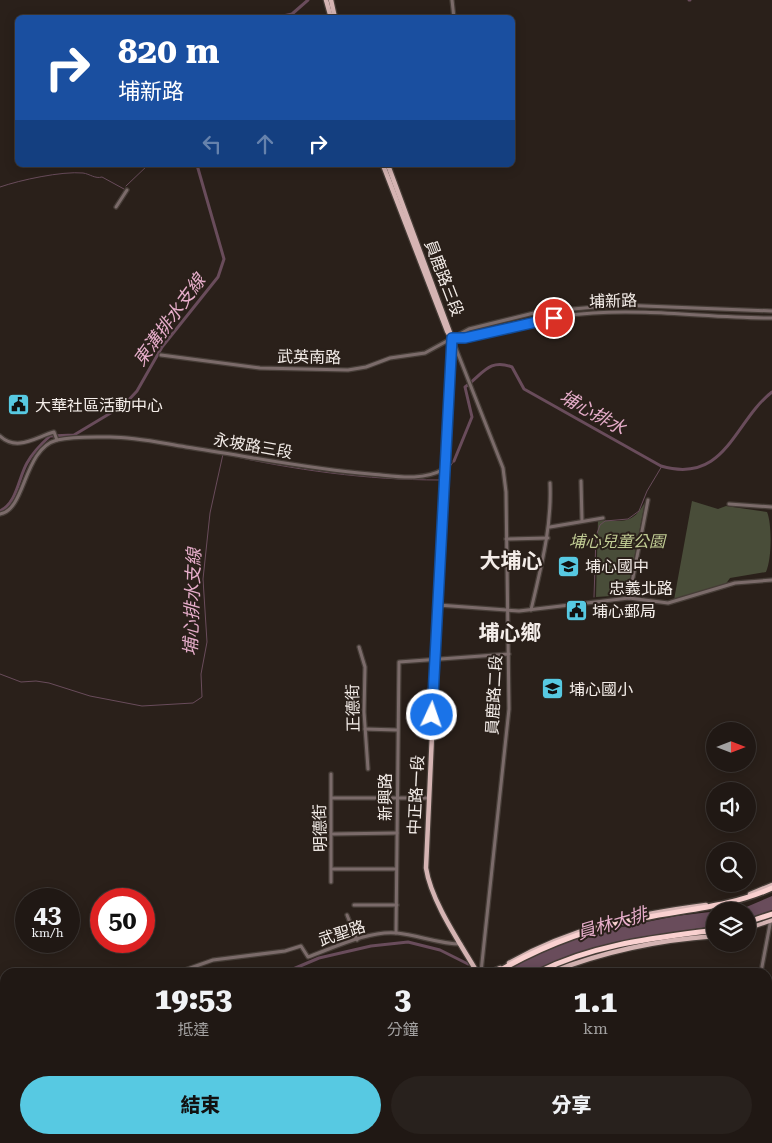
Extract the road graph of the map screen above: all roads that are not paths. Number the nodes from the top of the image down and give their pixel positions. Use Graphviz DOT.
graph roads {
  1 [pos="326,0"];
  2 [pos="331,0"];
  3 [pos="452,0"];
  4 [pos="330,15"];
  5 [pos="334,15"];
  6 [pos="454,15"];
  7 [pos="385,167"];
  8 [pos="389,167"];
  9 [pos="127,190"];
  10 [pos="116,207"];
  11 [pos="772,311"];
  12 [pos="772,318"];
  13 [pos="452,338"];
  14 [pos="161,355"];
  15 [pos="0,436"];
  16 [pos="57,440"];
  17 [pos="6,442"];
  18 [pos="0,443"];
  19 [pos="444,469"];
  20 [pos="581,481"];
  21 [pos="550,483"];
  22 [pos="648,500"];
  23 [pos="729,504"];
  24 [pos="772,507"];
  25 [pos="0,514"];
  26 [pos="603,518"];
  27 [pos="582,521"];
  28 [pos="550,527"];
  29 [pos="548,538"];
  30 [pos="506,539"];
  31 [pos="772,580"];
  32 [pos="629,598"];
  33 [pos="438,604"];
  34 [pos="508,610"];
  35 [pos="531,610"];
  36 [pos="359,647"];
  37 [pos="509,654"];
  38 [pos="435,661"];
  39 [pos="364,729"];
  40 [pos="397,730"];
  41 [pos="368,769"];
  42 [pos="331,774"];
  43 [pos="397,797"];
  44 [pos="332,798"];
  45 [pos="428,798"];
  46 [pos="397,833"];
  47 [pos="333,834"];
  48 [pos="333,869"];
  49 [pos="396,869"];
  50 [pos="331,882"];
  51 [pos="772,887"];
  52 [pos="354,905"];
  53 [pos="397,905"];
  54 [pos="772,913"];
  55 [pos="347,915"];
  56 [pos="756,919"];
  57 [pos="771,920"];
  58 [pos="756,925"];
  59 [pos="706,931"];
  60 [pos="396,933"];
  61 [pos="706,937"];
  62 [pos="357,940"];
  63 [pos="461,944"];
  64 [pos="190,968"];
  65 [pos="475,968"];
  66 [pos="481,968"];
  67 [pos="498,968"];
  68 [pos="505,968"];
  69 [pos="550,968"];
  70 [pos="564,968"];
  71 [pos="762,968"];
  1 -- 4 [label="main road"];
  2 -- 5 [label="main road"];
  3 -- 6 [label="street"];
  7 -- 13 [label="main road, 員鹿路三段"];
  8 -- 13 [label="main road, 員鹿路三段"];
  9 -- 10 [label="street"];
  11 -- 13 [label="street, 埔新路"];
  12 -- 13 [label="street, 埔新路"];
  13 -- 14 [label="street, 武英南路"];
  13 -- 19 [label="main road, 中正路一段"];
  13 -- 30 [label="street, 員鹿路二段"];
  15 -- 17 [label="street"];
  16 -- 17 [label="street"];
  16 -- 19 [label="street, 永坡路三段"];
  16 -- 25 [label="street"];
  17 -- 18 [label="street"];
  19 -- 33 [label="main road, 中正路一段"];
  20 -- 27 [label="street"];
  21 -- 28 [label="street"];
  22 -- 32 [label="street"];
  23 -- 24 [label="street"];
  26 -- 27 [label="street"];
  27 -- 28 [label="street"];
  28 -- 29 [label="street"];
  29 -- 30 [label="street"];
  29 -- 35 [label="street"];
  30 -- 34 [label="street, 員鹿路二段"];
  31 -- 32 [label="street, 忠義北路"];
  32 -- 35 [label="street, 忠義北路"];
  33 -- 34 [label="street, 忠義北路"];
  33 -- 38 [label="main road, 中正路一段"];
  34 -- 35 [label="street, 忠義北路"];
  34 -- 37 [label="street, 員鹿路二段"];
  36 -- 39 [label="street, 正德街"];
  37 -- 38 [label="street"];
  37 -- 66 [label="street, 員鹿路二段"];
  38 -- 40 [label="street, 新興路"];
  38 -- 45 [label="main road, 中正路一段"];
  39 -- 40 [label="street"];
  39 -- 41 [label="street, 正德街"];
  40 -- 43 [label="street, 新興路"];
  42 -- 44 [label="street, 明德街"];
  43 -- 44 [label="street"];
  43 -- 45 [label="street"];
  43 -- 46 [label="street, 新興路"];
  44 -- 47 [label="street, 明德街"];
  45 -- 63 [label="main road, 中正路一段"];
  46 -- 47 [label="street"];
  46 -- 49 [label="street, 新興路"];
  47 -- 48 [label="street, 明德街"];
  48 -- 49 [label="street"];
  48 -- 50 [label="street, 明德街"];
  49 -- 53 [label="street, 新興路"];
  51 -- 67 [label="main road"];
  51 -- 68 [label="highway"];
  52 -- 53 [label="street"];
  53 -- 60 [label="street, 新興路"];
  54 -- 56 [label="highway, bridge"];
  54 -- 57 [label="street"];
  55 -- 62 [label="street"];
  57 -- 58 [label="main road"];
  57 -- 71 [label="street"];
  59 -- 69 [label="highway"];
  60 -- 62 [label="street, 武聖路"];
  60 -- 63 [label="street, 武聖路"];
  61 -- 70 [label="main road"];
  62 -- 64 [label="street, 武聖路"];
  63 -- 65 [label="main road, 中正路一段"];
}
